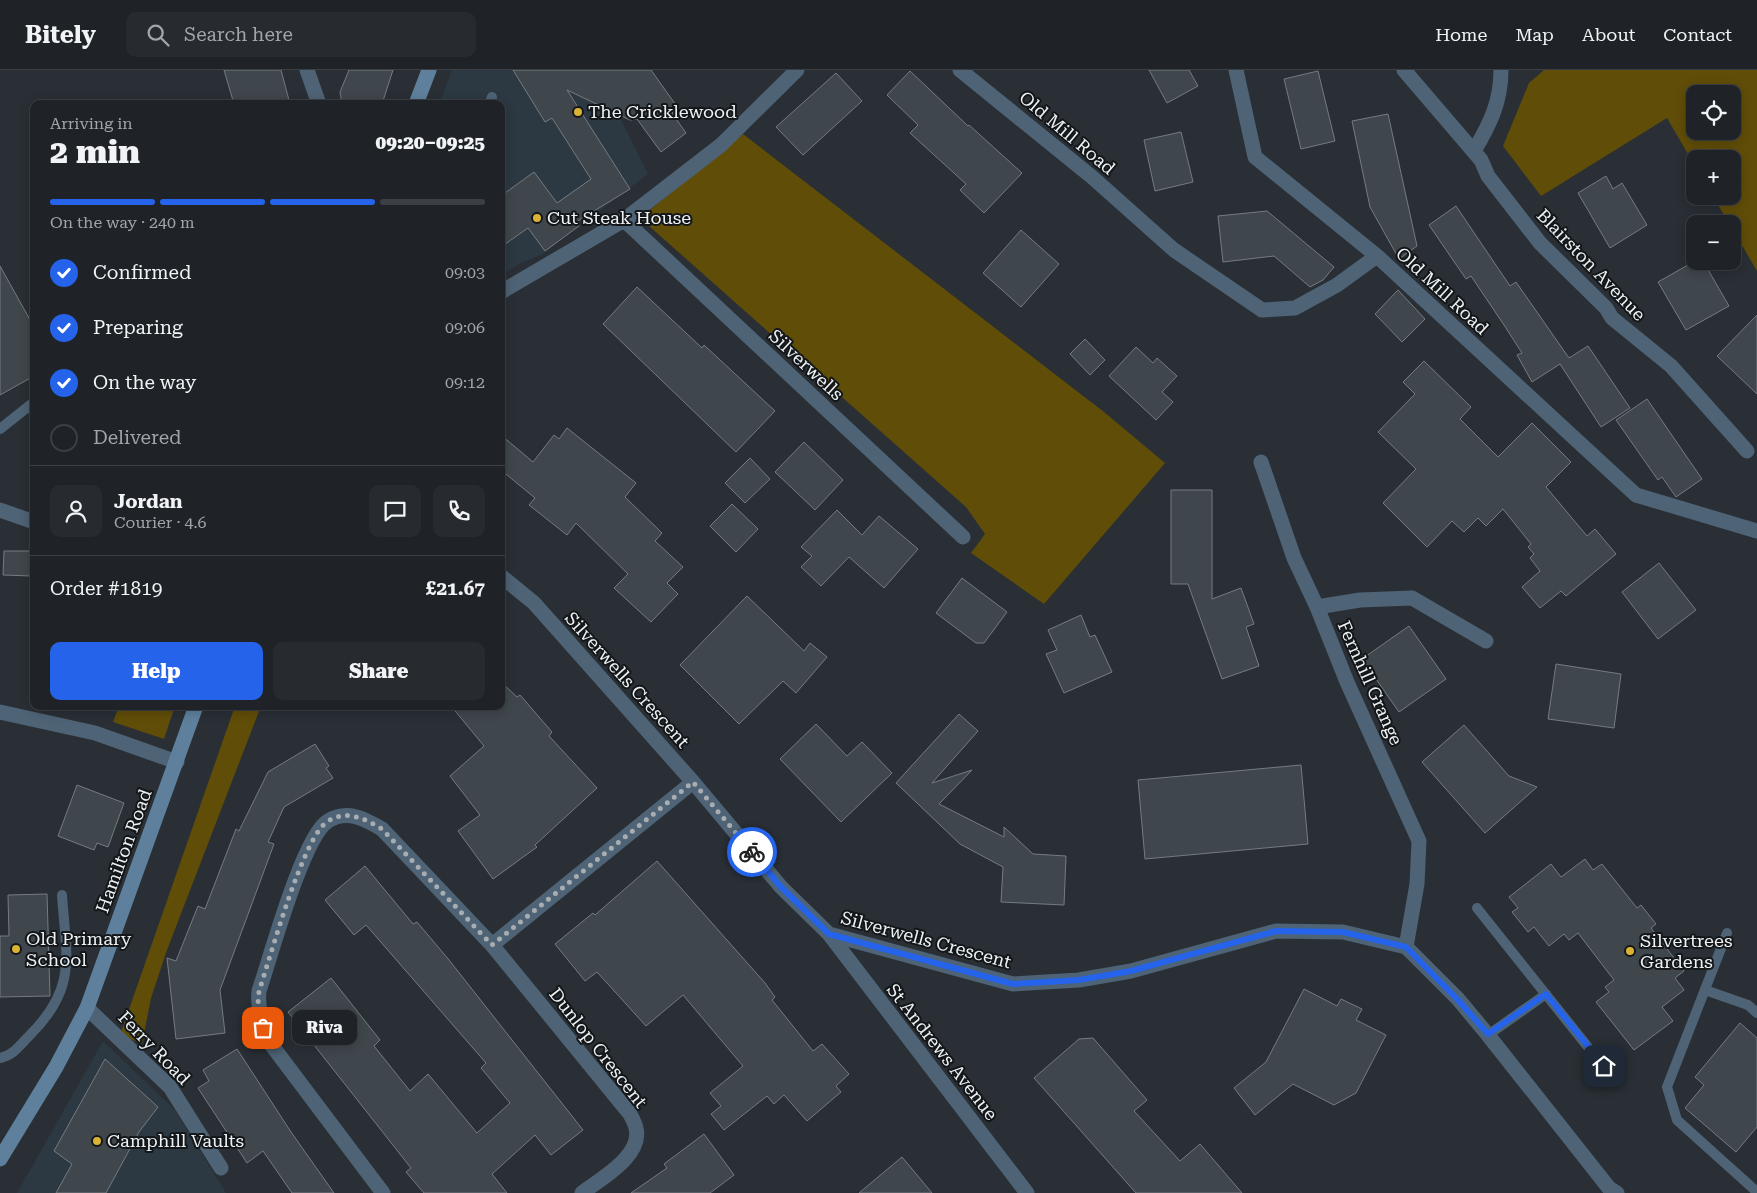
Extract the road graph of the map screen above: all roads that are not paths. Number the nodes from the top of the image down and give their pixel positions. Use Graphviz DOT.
graph roads {
  1 [pos="307,70"];
  2 [pos="430,70"];
  3 [pos="797,70"];
  4 [pos="960,70"];
  5 [pos="1236,70"];
  6 [pos="1404,70"];
  7 [pos="1501,70"];
  8 [pos="318,100"];
  9 [pos="418,100"];
  10 [pos="1474,151"];
  11 [pos="624,220"];
  12 [pos="1377,256"];
  13 [pos="505,290"];
  14 [pos="30,405"];
  15 [pos="0,429"];
  16 [pos="1747,451"];
  17 [pos="1261,462"];
  18 [pos="0,510"];
  19 [pos="30,521"];
  20 [pos="1757,531"];
  21 [pos="963,537"];
  22 [pos="505,579"];
  23 [pos="1317,607"];
  24 [pos="1486,641"];
  25 [pos="195,710"];
  26 [pos="0,712"];
  27 [pos="177,762"];
  28 [pos="693,782"];
  29 [pos="62,895"];
  30 [pos="1477,908"];
  31 [pos="829,934"];
  32 [pos="1727,934"];
  33 [pos="492,945"];
  34 [pos="1406,947"];
  35 [pos="1705,990"];
  36 [pos="1546,994"];
  37 [pos="87,1008"];
  38 [pos="1757,1013"];
  39 [pos="1488,1034"];
  40 [pos="0,1058"];
  41 [pos="1615,1081"];
  42 [pos="0,1159"];
  43 [pos="221,1168"];
  44 [pos="1757,1192"];
  45 [pos="383,1193"];
  46 [pos="582,1193"];
  47 [pos="1027,1193"];
  48 [pos="1617,1193"];
  1 -- 8 [label="street"];
  2 -- 9 [label="main road"];
  3 -- 11 [label="street"];
  4 -- 12 [label="street, Old Mill Road"];
  5 -- 12 [label="street"];
  6 -- 10 [label="street, Blairston Avenue"];
  7 -- 10 [label="street"];
  10 -- 16 [label="street, Blairston Avenue"];
  11 -- 13 [label="street"];
  11 -- 21 [label="street, Silverwells"];
  12 -- 20 [label="street, Old Mill Road"];
  14 -- 15 [label="lane"];
  17 -- 23 [label="street"];
  18 -- 19 [label="street"];
  22 -- 28 [label="street, Silverwells Crescent"];
  23 -- 24 [label="street, Fernhill Grange"];
  23 -- 34 [label="street, Fernhill Grange"];
  25 -- 27 [label="main road, Hamilton Road"];
  26 -- 27 [label="street"];
  27 -- 37 [label="main road, Hamilton Road"];
  28 -- 31 [label="street, Silverwells Crescent"];
  28 -- 33 [label="street"];
  29 -- 40 [label="lane"];
  30 -- 36 [label="lane"];
  31 -- 34 [label="street, Silverwells Crescent"];
  31 -- 47 [label="street, St Andrews Avenue"];
  32 -- 35 [label="lane"];
  33 -- 45 [label="street, Dunlop Crescent"];
  33 -- 46 [label="street, Dunlop Crescent"];
  34 -- 39 [label="street"];
  35 -- 38 [label="lane"];
  35 -- 44 [label="lane"];
  36 -- 39 [label="lane"];
  36 -- 41 [label="lane"];
  37 -- 42 [label="main road, Hamilton Road"];
  37 -- 43 [label="street, Ferry Road"];
  39 -- 48 [label="street"];
}
